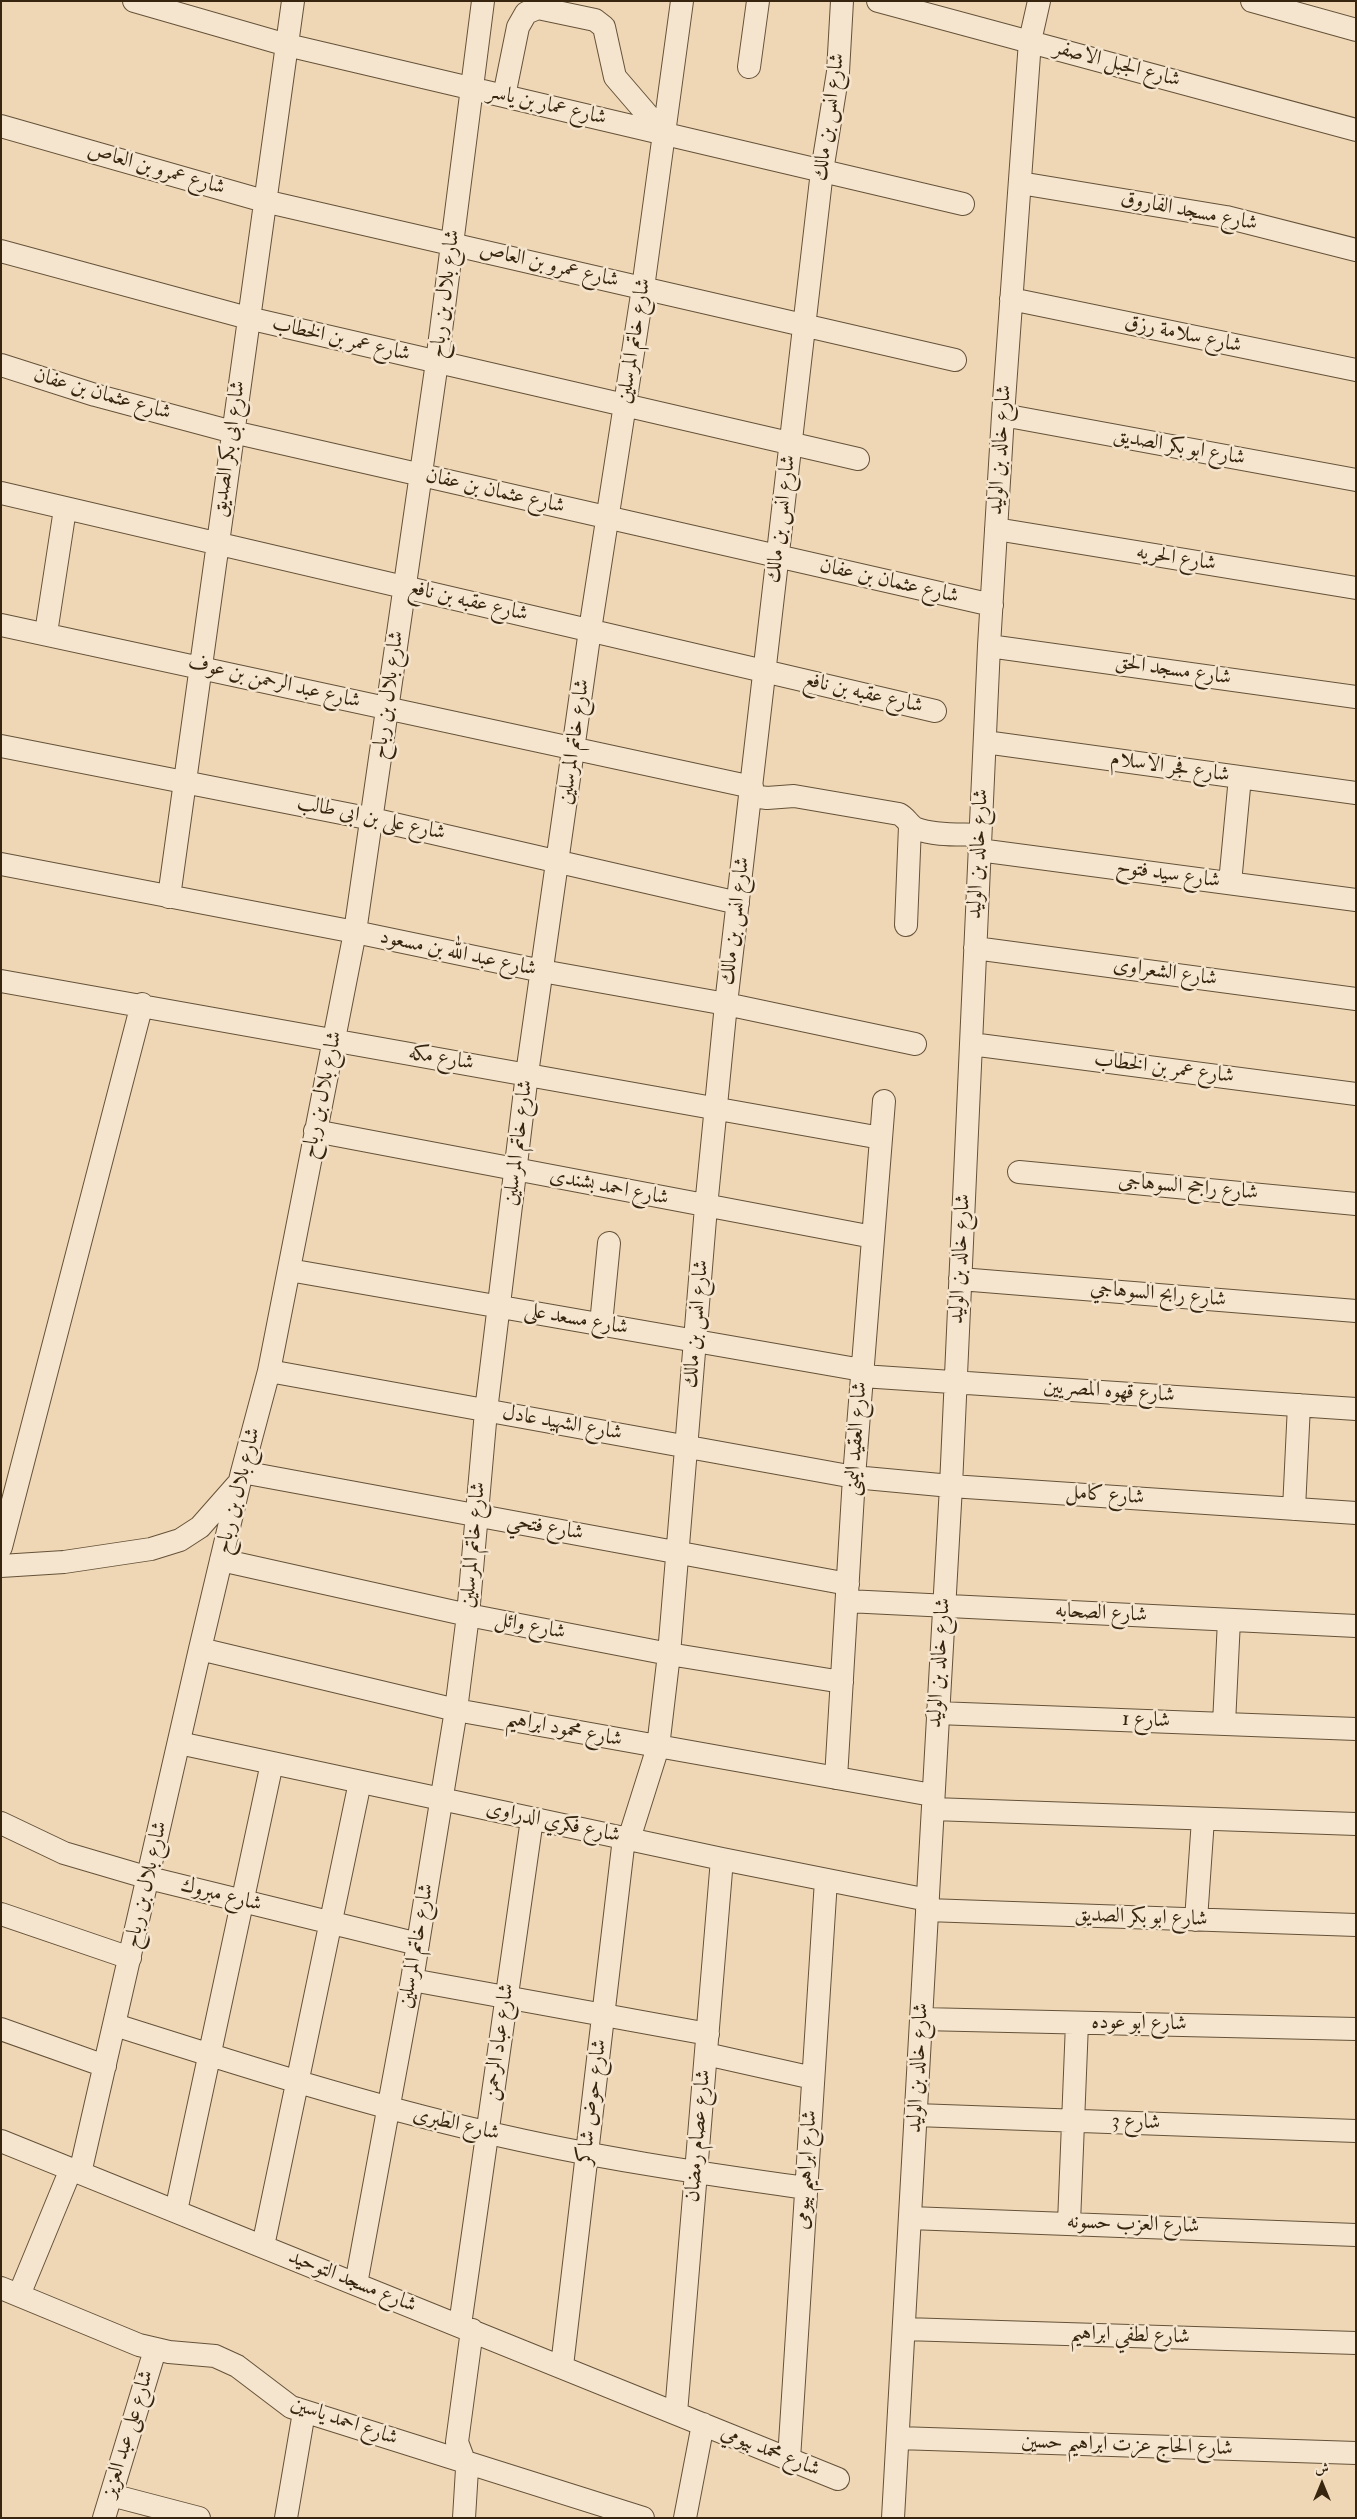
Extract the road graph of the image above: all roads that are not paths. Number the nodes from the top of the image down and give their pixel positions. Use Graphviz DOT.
graph roads {
  1 [pos="134,1"];
  2 [pos="293,1"];
  3 [pos="484,1"];
  4 [pos="682,1"];
  5 [pos="758,1"];
  6 [pos="842,1"];
  7 [pos="878,1"];
  8 [pos="1039,1"];
  9 [pos="1252,1"];
  10 [pos="1356,30"];
  11 [pos="1030,41"];
  12 [pos="287,45"];
  13 [pos="749,67"];
  14 [pos="472,89"];
  15 [pos="504,96"];
  16 [pos="1,126"];
  17 [pos="1356,130"];
  18 [pos="664,134"];
  19 [pos="822,171"];
  20 [pos="1020,183"];
  21 [pos="264,201"];
  22 [pos="963,204"];
  23 [pos="452,244"];
  24 [pos="1356,250"];
  25 [pos="1,251"];
  26 [pos="643,288"];
  27 [pos="1011,299"];
  28 [pos="248,318"];
  29 [pos="804,326"];
  30 [pos="955,360"];
  31 [pos="437,362"];
  32 [pos="1,364"];
  33 [pos="1356,370"];
  34 [pos="625,405"];
  35 [pos="1003,416"];
  36 [pos="233,432"];
  37 [pos="791,443"];
  38 [pos="858,459"];
  39 [pos="421,475"];
  40 [pos="1356,480"];
  41 [pos="1,493"];
  42 [pos="65,509"];
  43 [pos="607,518"];
  44 [pos="996,529"];
  45 [pos="217,545"];
  46 [pos="778,556"];
  47 [pos="405,588"];
  48 [pos="1356,588"];
  49 [pos="992,605"];
  50 [pos="1,624"];
  51 [pos="590,630"];
  52 [pos="46,633"];
  53 [pos="989,646"];
  54 [pos="200,666"];
  55 [pos="765,671"];
  56 [pos="1356,697"];
  57 [pos="386,709"];
  58 [pos="935,711"];
  59 [pos="985,742"];
  60 [pos="1,746"];
  61 [pos="574,749"];
  62 [pos="1240,777"];
  63 [pos="185,782"];
  64 [pos="751,791"];
  65 [pos="1356,793"];
  66 [pos="372,818"];
  67 [pos="910,826"];
  68 [pos="980,843"];
  69 [pos="558,860"];
  70 [pos="1,864"];
  71 [pos="1230,883"];
  72 [pos="168,897"];
  73 [pos="1356,900"];
  74 [pos="738,902"];
  75 [pos="906,926"];
  76 [pos="355,932"];
  77 [pos="975,948"];
  78 [pos="542,971"];
  79 [pos="1,981"];
  80 [pos="1356,999"];
  81 [pos="142,1004"];
  82 [pos="726,1004"];
  83 [pos="335,1039"];
  84 [pos="915,1044"];
  85 [pos="971,1044"];
  86 [pos="527,1074"];
  87 [pos="1356,1094"];
  88 [pos="884,1100"];
  89 [pos="716,1108"];
  90 [pos="315,1131"];
  91 [pos="881,1138"];
  92 [pos="515,1171"];
  93 [pos="1019,1172"];
  94 [pos="1356,1204"];
  95 [pos="706,1207"];
  96 [pos="873,1237"];
  97 [pos="609,1243"];
  98 [pos="289,1270"];
  99 [pos="960,1279"];
  100 [pos="498,1307"];
  101 [pos="1356,1311"];
  102 [pos="601,1324"];
  103 [pos="696,1341"];
  104 [pos="269,1372"];
  105 [pos="862,1373"];
  106 [pos="956,1382"];
  107 [pos="1299,1405"];
  108 [pos="1356,1409"];
  109 [pos="486,1411"];
  110 [pos="687,1447"];
  111 [pos="241,1476"];
  112 [pos="854,1477"];
  113 [pos="951,1486"];
  114 [pos="1294,1509"];
  115 [pos="1356,1513"];
  116 [pos="477,1515"];
  117 [pos="1,1547"];
  118 [pos="678,1552"];
  119 [pos="221,1560"];
  120 [pos="1,1566"];
  121 [pos="847,1593"];
  122 [pos="944,1606"];
  123 [pos="468,1615"];
  124 [pos="1229,1620"];
  125 [pos="1356,1626"];
  126 [pos="200,1649"];
  127 [pos="670,1654"];
  128 [pos="842,1682"];
  129 [pos="456,1710"];
  130 [pos="937,1713"];
  131 [pos="1224,1724"];
  132 [pos="1356,1729"];
  133 [pos="179,1743"];
  134 [pos="658,1747"];
  135 [pos="272,1763"];
  136 [pos="836,1778"];
  137 [pos="360,1782"];
  138 [pos="442,1799"];
  139 [pos="932,1802"];
  140 [pos="1203,1818"];
  141 [pos="532,1819"];
  142 [pos="1,1823"];
  143 [pos="1356,1824"];
  144 [pos="626,1839"];
  145 [pos="722,1859"];
  146 [pos="149,1878"];
  147 [pos="826,1880"];
  148 [pos="242,1901"];
  149 [pos="927,1905"];
  150 [pos="1,1914"];
  151 [pos="1196,1920"];
  152 [pos="331,1923"];
  153 [pos="1356,1925"];
  154 [pos="418,1944"];
  155 [pos="130,1958"];
  156 [pos="412,1980"];
  157 [pos="506,1997"];
  158 [pos="603,2015"];
  159 [pos="922,2019"];
  160 [pos="1077,2023"];
  161 [pos="115,2025"];
  162 [pos="1,2029"];
  163 [pos="1356,2029"];
  164 [pos="707,2044"];
  165 [pos="209,2055"];
  166 [pos="105,2066"];
  167 [pos="813,2078"];
  168 [pos="298,2084"];
  169 [pos="389,2109"];
  170 [pos="916,2115"];
  171 [pos="1073,2121"];
  172 [pos="1356,2131"];
  173 [pos="487,2133"];
  174 [pos="1,2141"];
  175 [pos="587,2154"];
  176 [pos="76,2171"];
  177 [pos="696,2173"];
  178 [pos="806,2188"];
  179 [pos="176,2211"];
  180 [pos="910,2218"];
  181 [pos="1070,2223"];
  182 [pos="1356,2235"];
  183 [pos="263,2246"];
  184 [pos="356,2284"];
  185 [pos="10,2291"];
  186 [pos="466,2327"];
  187 [pos="904,2328"];
  188 [pos="1356,2343"];
  189 [pos="155,2350"];
  190 [pos="562,2366"];
  191 [pos="304,2412"];
  192 [pos="676,2413"];
  193 [pos="703,2424"];
  194 [pos="898,2438"];
  195 [pos="1356,2453"];
  196 [pos="789,2459"];
  197 [pos="465,2462"];
  198 [pos="838,2479"];
  199 [pos="111,2496"];
  200 [pos="104,2518"];
  201 [pos="199,2518"];
  202 [pos="286,2518"];
  203 [pos="464,2518"];
  204 [pos="643,2518"];
  205 [pos="685,2518"];
  206 [pos="893,2518"];
  1 -- 12 [label="street, شارع عمار بن ياسر"];
  2 -- 12 [label="street, شارع ابى بكر الصديق"];
  3 -- 14 [label="street, شارع بلال بن رباح"];
  4 -- 18 [label="street, شارع خاتم المرسلين"];
  5 -- 13 [label="street"];
  6 -- 19 [label="street, شارع انس بن مالك"];
  7 -- 11 [label="street, شارع الجبل الاصفر"];
  8 -- 11 [label="street, شارع خالد بن الوليد"];
  9 -- 10 [label="street"];
  11 -- 17 [label="street, شارع الجبل الاصفر"];
  11 -- 20 [label="street, شارع خالد بن الوليد"];
  12 -- 14 [label="street, شارع عمار بن ياسر"];
  12 -- 21 [label="street, شارع ابى بكر الصديق"];
  14 -- 15 [label="street, شارع عمار بن ياسر"];
  14 -- 23 [label="street, شارع بلال بن رباح"];
  15 -- 18 [label="street, شارع عمار بن ياسر"];
  15 -- 18 [label="street"];
  16 -- 21 [label="street, شارع عمرو بن العاص"];
  18 -- 19 [label="street, شارع عمار بن ياسر"];
  18 -- 26 [label="street, شارع خاتم المرسلين"];
  19 -- 22 [label="street, شارع عمار بن ياسر"];
  19 -- 29 [label="street, شارع انس بن مالك"];
  20 -- 24 [label="street, شارع مسجد الفاروق"];
  20 -- 27 [label="street, شارع خالد بن الوليد"];
  21 -- 23 [label="street, شارع عمرو بن العاص"];
  21 -- 28 [label="street, شارع ابى بكر الصديق"];
  23 -- 26 [label="street, شارع عمرو بن العاص"];
  23 -- 31 [label="street, شارع بلال بن رباح"];
  25 -- 28 [label="street, شارع عمر بن الخطاب"];
  26 -- 29 [label="street, شارع عمرو بن العاص"];
  26 -- 34 [label="street, شارع خاتم المرسلين"];
  27 -- 33 [label="street, شارع سلامة رزق"];
  27 -- 35 [label="street, شارع خالد بن الوليد"];
  28 -- 31 [label="street, شارع عمر بن الخطاب"];
  28 -- 36 [label="street, شارع ابى بكر الصديق"];
  29 -- 30 [label="street, شارع عمرو بن العاص"];
  29 -- 37 [label="street, شارع انس بن مالك"];
  31 -- 34 [label="street, شارع عمر بن الخطاب"];
  31 -- 39 [label="street, شارع بلال بن رباح"];
  32 -- 36 [label="street, شارع عثمان بن عفان"];
  34 -- 37 [label="street, شارع عمر بن الخطاب"];
  34 -- 43 [label="street, شارع خاتم المرسلين"];
  35 -- 40 [label="street, شارع ابو بكر الصديق"];
  35 -- 44 [label="street, شارع خالد بن الوليد"];
  36 -- 39 [label="street, شارع عثمان بن عفان"];
  36 -- 45 [label="street, شارع ابى بكر الصديق"];
  37 -- 38 [label="street, شارع عمر بن الخطاب"];
  37 -- 46 [label="street, شارع انس بن مالك"];
  39 -- 43 [label="street, شارع عثمان بن عفان"];
  39 -- 47 [label="street, شارع بلال بن رباح"];
  41 -- 42 [label="street, شارع عقبه بن نافع"];
  42 -- 45 [label="street, شارع عقبه بن نافع"];
  42 -- 52 [label="street"];
  43 -- 46 [label="street, شارع عثمان بن عفان"];
  43 -- 51 [label="street, شارع خاتم المرسلين"];
  44 -- 48 [label="street, شارع الحريه"];
  44 -- 49 [label="street, شارع خالد بن الوليد"];
  45 -- 47 [label="street, شارع عقبه بن نافع"];
  45 -- 54 [label="street, شارع ابى بكر الصديق"];
  46 -- 49 [label="street, شارع عثمان بن عفان"];
  46 -- 55 [label="street, شارع انس بن مالك"];
  47 -- 51 [label="street, شارع عقبه بن نافع"];
  47 -- 57 [label="street, شارع بلال بن رباح"];
  49 -- 53 [label="street, شارع خالد بن الوليد"];
  50 -- 52 [label="street, شارع عبد الرحمن بن عوف"];
  51 -- 55 [label="street, شارع عقبه بن نافع"];
  51 -- 61 [label="street, شارع خاتم المرسلين"];
  52 -- 54 [label="street, شارع عبد الرحمن بن عوف"];
  53 -- 56 [label="street, شارع مسجد الحق"];
  53 -- 59 [label="street, شارع خالد بن الوليد"];
  54 -- 57 [label="street, شارع عبد الرحمن بن عوف"];
  54 -- 63 [label="street, شارع ابى بكر الصديق"];
  55 -- 58 [label="street, شارع عقبه بن نافع"];
  55 -- 64 [label="street, شارع انس بن مالك"];
  57 -- 61 [label="street, شارع عبد الرحمن بن عوف"];
  57 -- 66 [label="street, شارع بلال بن رباح"];
  59 -- 62 [label="street, شارع فجر الاسلام"];
  59 -- 68 [label="street, شارع خالد بن الوليد"];
  60 -- 63 [label="street, شارع على بن ابى طالب"];
  61 -- 64 [label="street, شارع عبد الرحمن بن عوف"];
  61 -- 69 [label="street, شارع خاتم المرسلين"];
  62 -- 65 [label="street, شارع فجر الاسلام"];
  62 -- 71 [label="street"];
  63 -- 66 [label="street, شارع على بن ابى طالب"];
  63 -- 72 [label="street, شارع ابى بكر الصديق"];
  64 -- 67 [label="street, شارع عبد الرحمن بن عوف"];
  64 -- 74 [label="street, شارع انس بن مالك"];
  66 -- 69 [label="street, شارع على بن ابى طالب"];
  66 -- 76 [label="street, شارع بلال بن رباح"];
  67 -- 68 [label="street, شارع سيد فتوح"];
  67 -- 75 [label="street"];
  68 -- 71 [label="street, شارع سيد فتوح"];
  68 -- 77 [label="street, شارع خالد بن الوليد"];
  69 -- 74 [label="street, شارع على بن ابى طالب"];
  69 -- 78 [label="street, شارع خاتم المرسلين"];
  70 -- 72 [label="street, شارع عبد الله بن مسعود"];
  71 -- 73 [label="street, شارع سيد فتوح"];
  72 -- 76 [label="street, شارع عبد الله بن مسعود"];
  74 -- 82 [label="street, شارع انس بن مالك"];
  76 -- 78 [label="street, شارع عبد الله بن مسعود"];
  76 -- 83 [label="street, شارع بلال بن رباح"];
  77 -- 80 [label="street, شارع الشعراوى"];
  77 -- 85 [label="street, شارع خالد بن الوليد"];
  78 -- 82 [label="street, شارع عبد الله بن مسعود"];
  78 -- 86 [label="street, شارع خاتم المرسلين"];
  79 -- 81 [label="street, شارع مكه"];
  81 -- 83 [label="street, شارع مكه"];
  81 -- 117 [label="street"];
  82 -- 84 [label="street, شارع عبد الله بن مسعود"];
  82 -- 89 [label="street, شارع انس بن مالك"];
  83 -- 86 [label="street, شارع مكه"];
  83 -- 90 [label="street, شارع بلال بن رباح"];
  85 -- 87 [label="street, شارع عمر بن الخطاب"];
  85 -- 99 [label="street, شارع خالد بن الوليد"];
  86 -- 89 [label="street, شارع مكه"];
  86 -- 92 [label="street, شارع خاتم المرسلين"];
  88 -- 91 [label="street, شارع العقيد اليمنى"];
  89 -- 91 [label="street, شارع مكه"];
  89 -- 95 [label="street, شارع انس بن مالك"];
  90 -- 92 [label="street, شارع احمد بشندى"];
  90 -- 98 [label="street, شارع بلال بن رباح"];
  91 -- 96 [label="street, شارع العقيد اليمنى"];
  92 -- 95 [label="street, شارع احمد بشندى"];
  92 -- 100 [label="street, شارع خاتم المرسلين"];
  93 -- 94 [label="street, شارع راجح السوهاجى"];
  95 -- 96 [label="street, شارع احمد بشندى"];
  95 -- 103 [label="street, شارع انس بن مالك"];
  96 -- 105 [label="street, شارع العقيد اليمنى"];
  97 -- 102 [label="street"];
  98 -- 100 [label="street, شارع مسعد على"];
  98 -- 104 [label="street, شارع بلال بن رباح"];
  99 -- 101 [label="street, شارع رابح السوهاجي"];
  99 -- 106 [label="street, شارع خالد بن الوليد"];
  100 -- 102 [label="street, شارع مسعد على"];
  100 -- 109 [label="street, شارع خاتم المرسلين"];
  102 -- 103 [label="street, شارع مسعد على"];
  103 -- 105 [label="street, شارع مسعد على"];
  103 -- 110 [label="street, شارع انس بن مالك"];
  104 -- 109 [label="street, شارع الشهيد عادل"];
  104 -- 111 [label="street, شارع بلال بن رباح"];
  105 -- 106 [label="street, شارع قهوه المصريين"];
  105 -- 112 [label="street, شارع العقيد اليمنى"];
  106 -- 107 [label="street, شارع قهوه المصريين"];
  106 -- 113 [label="street, شارع خالد بن الوليد"];
  107 -- 108 [label="street, شارع قهوه المصريين"];
  107 -- 114 [label="street"];
  109 -- 110 [label="street, شارع الشهيد عادل"];
  109 -- 116 [label="street, شارع خاتم المرسلين"];
  110 -- 112 [label="street, شارع الشهيد عادل"];
  110 -- 118 [label="street, شارع انس بن مالك"];
  111 -- 116 [label="street, شارع فتحي"];
  111 -- 119 [label="street, شارع بلال بن رباح"];
  111 -- 120 [label="street"];
  112 -- 113 [label="street, شارع كامل"];
  112 -- 121 [label="street, شارع العقيد اليمنى"];
  113 -- 114 [label="street, شارع كامل"];
  113 -- 122 [label="street, شارع خالد بن الوليد"];
  114 -- 115 [label="street, شارع كامل"];
  116 -- 118 [label="street, شارع فتحي"];
  116 -- 123 [label="street, شارع خاتم المرسلين"];
  118 -- 121 [label="street, شارع فتحي"];
  118 -- 127 [label="street, شارع انس بن مالك"];
  119 -- 123 [label="street, شارع وائل"];
  119 -- 126 [label="street, شارع بلال بن رباح"];
  121 -- 122 [label="street, شارع الصحابه"];
  121 -- 128 [label="street, شارع العقيد اليمنى"];
  122 -- 124 [label="street, شارع الصحابه"];
  122 -- 130 [label="street, شارع خالد بن الوليد"];
  123 -- 127 [label="street, شارع وائل"];
  123 -- 129 [label="street, شارع خاتم المرسلين"];
  124 -- 125 [label="street, شارع الصحابه"];
  124 -- 131 [label="street"];
  126 -- 129 [label="street, شارع محمود ابراهيم"];
  126 -- 133 [label="street, شارع بلال بن رباح"];
  127 -- 128 [label="street, شارع وائل"];
  127 -- 134 [label="street, شارع انس بن مالك"];
  128 -- 136 [label="street, شارع العقيد اليمنى"];
  129 -- 134 [label="street, شارع محمود ابراهيم"];
  129 -- 138 [label="street, شارع خاتم المرسلين"];
  130 -- 131 [label="street, شارع 1"];
  130 -- 139 [label="street, شارع خالد بن الوليد"];
  131 -- 132 [label="street, شارع 1"];
  133 -- 135 [label="street, شارع فكري الدراوى"];
  133 -- 146 [label="street, شارع بلال بن رباح"];
  134 -- 136 [label="street, شارع محمود ابراهيم"];
  134 -- 144 [label="street, شارع انس بن مالك"];
  135 -- 137 [label="street, شارع فكري الدراوى"];
  135 -- 148 [label="street"];
  136 -- 139 [label="street, شارع محمود ابراهيم"];
  137 -- 138 [label="street, شارع فكري الدراوى"];
  137 -- 152 [label="street"];
  138 -- 141 [label="street, شارع فكري الدراوى"];
  138 -- 154 [label="street, شارع خاتم المرسلين"];
  139 -- 140 [label="street, شارع محمود ابراهيم"];
  139 -- 149 [label="street, شارع خالد بن الوليد"];
  140 -- 143 [label="street, شارع محمود ابراهيم"];
  140 -- 151 [label="street"];
  141 -- 144 [label="street, شارع فكري الدراوى"];
  141 -- 157 [label="street, شارع عباد الرحمن"];
  142 -- 146 [label="street, شارع مبروك"];
  144 -- 145 [label="street, شارع فكري الدراوى"];
  144 -- 158 [label="street, شارع حوض شاكر"];
  145 -- 147 [label="street, شارع فكري الدراوى"];
  145 -- 164 [label="street, شارع عصام رمضان"];
  146 -- 148 [label="street, شارع مبروك"];
  146 -- 155 [label="street, شارع بلال بن رباح"];
  147 -- 149 [label="street, شارع فكري الدراوى"];
  147 -- 167 [label="street, شارع ابراهيم بيومى"];
  148 -- 152 [label="street, شارع مبروك"];
  148 -- 165 [label="street"];
  149 -- 151 [label="street, شارع ابو بكر الصديق"];
  149 -- 159 [label="street, شارع خالد بن الوليد"];
  150 -- 155 [label="street"];
  151 -- 153 [label="street, شارع ابو بكر الصديق"];
  152 -- 154 [label="street, شارع مبروك"];
  152 -- 168 [label="street"];
  154 -- 156 [label="street, شارع خاتم المرسلين"];
  155 -- 161 [label="street, شارع بلال بن رباح"];
  156 -- 157 [label="street"];
  156 -- 169 [label="street, شارع خاتم المرسلين"];
  157 -- 158 [label="street"];
  157 -- 173 [label="street, شارع عباد الرحمن"];
  158 -- 164 [label="street"];
  158 -- 175 [label="street, شارع حوض شاكر"];
  159 -- 160 [label="street, شارع ابو عوده"];
  159 -- 170 [label="street, شارع خالد بن الوليد"];
  160 -- 163 [label="street, شارع ابو عوده"];
  160 -- 171 [label="street"];
  161 -- 165 [label="street, شارع الطبرى"];
  161 -- 166 [label="street, شارع بلال بن رباح"];
  162 -- 166 [label="street"];
  164 -- 167 [label="street"];
  164 -- 177 [label="street, شارع عصام رمضان"];
  165 -- 168 [label="street, شارع الطبرى"];
  165 -- 179 [label="street"];
  166 -- 176 [label="street, شارع بلال بن رباح"];
  167 -- 178 [label="street, شارع ابراهيم بيومى"];
  168 -- 169 [label="street, شارع الطبرى"];
  168 -- 183 [label="street"];
  169 -- 173 [label="street, شارع الطبرى"];
  169 -- 184 [label="street, شارع خاتم المرسلين"];
  170 -- 171 [label="street, شارع 3"];
  170 -- 180 [label="street, شارع خالد بن الوليد"];
  171 -- 172 [label="street, شارع 3"];
  171 -- 181 [label="street"];
  173 -- 175 [label="street, شارع الطبرى"];
  173 -- 186 [label="street, شارع عباد الرحمن"];
  174 -- 176 [label="street, شارع مسجد التوحيد"];
  175 -- 177 [label="street, شارع الطبرى"];
  175 -- 190 [label="street, شارع حوض شاكر"];
  176 -- 179 [label="street, شارع مسجد التوحيد"];
  176 -- 185 [label="street, شارع بلال بن رباح"];
  177 -- 178 [label="street, شارع الطبرى"];
  177 -- 192 [label="street, شارع عصام رمضان"];
  178 -- 196 [label="street, شارع ابراهيم بيومى"];
  179 -- 183 [label="street, شارع مسجد التوحيد"];
  180 -- 181 [label="street, شارع العزب حسونه"];
  180 -- 187 [label="street, شارع خالد بن الوليد"];
  181 -- 182 [label="street, شارع العزب حسونه"];
  183 -- 184 [label="street, شارع مسجد التوحيد"];
  184 -- 186 [label="street, شارع مسجد التوحيد"];
  185 -- 189 [label="street, شارع احمد ياسين"];
  186 -- 190 [label="street, شارع مسجد التوحيد"];
  186 -- 197 [label="street, شارع عباد الرحمن"];
  187 -- 188 [label="street, شارع لطفي ابراهيم"];
  187 -- 194 [label="street, شارع خالد بن الوليد"];
  189 -- 191 [label="street, شارع احمد ياسين"];
  189 -- 199 [label="street, شارع على عبد العزيز"];
  190 -- 192 [label="street, شارع مسجد التوحيد"];
  191 -- 197 [label="street, شارع احمد ياسين"];
  191 -- 202 [label="street"];
  192 -- 193 [label="street, شارع مسجد التوحيد"];
  193 -- 196 [label="street, شارع محمد بيومي"];
  193 -- 205 [label="street"];
  194 -- 195 [label="street, شارع الحاج عزت ابراهيم حسين"];
  194 -- 206 [label="street, شارع خالد بن الوليد"];
  196 -- 198 [label="street, شارع محمد بيومي"];
  197 -- 203 [label="street, شارع عباد الرحمن"];
  197 -- 204 [label="street, شارع احمد ياسين"];
  199 -- 200 [label="street, شارع على عبد العزيز"];
  199 -- 201 [label="street"];
}
